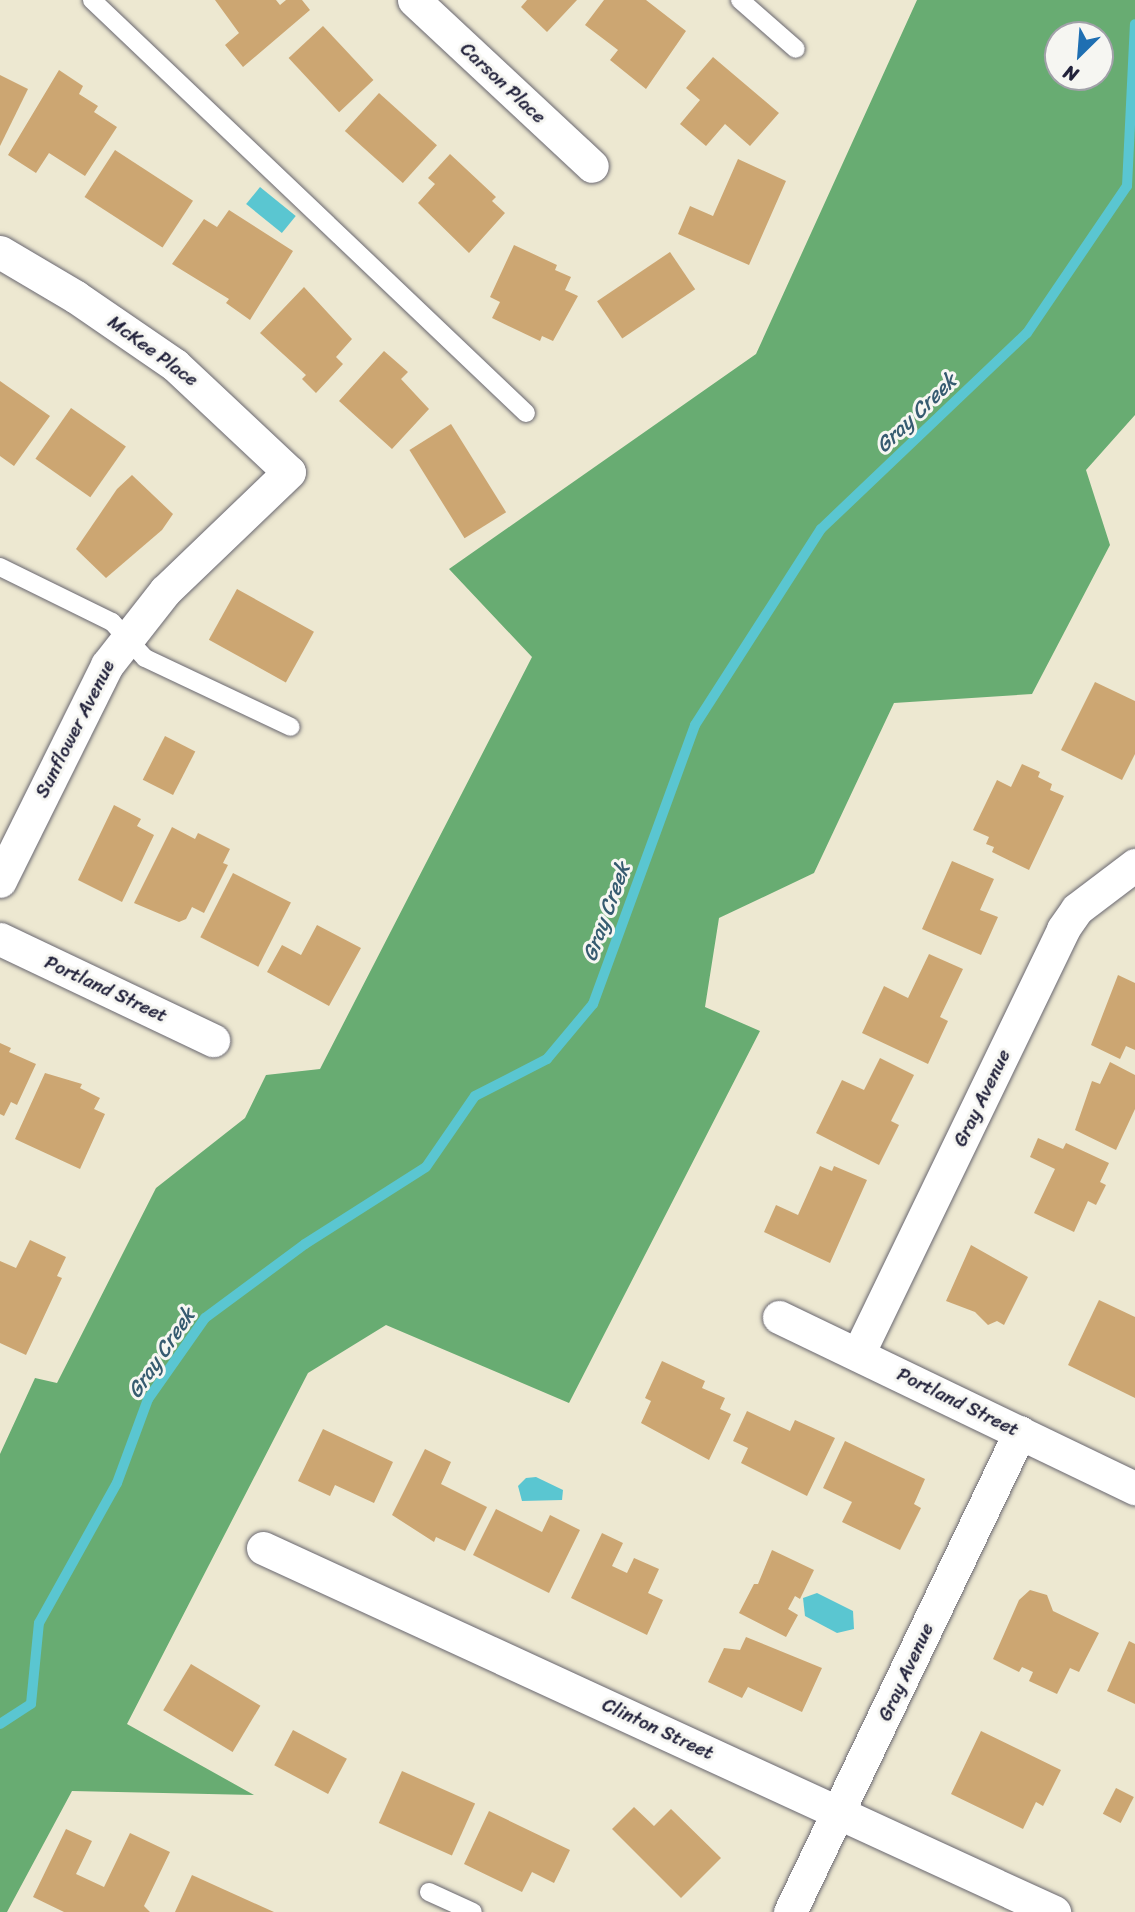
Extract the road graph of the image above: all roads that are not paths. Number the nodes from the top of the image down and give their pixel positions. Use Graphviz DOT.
graph roads {
  1 [pos="92,0"];
  2 [pos="414,0"];
  3 [pos="740,0"];
  4 [pos="796,48"];
  5 [pos="592,166"];
  6 [pos="0,252"];
  7 [pos="526,413"];
  8 [pos="289,472"];
  9 [pos="0,567"];
  10 [pos="126,638"];
  11 [pos="291,727"];
  12 [pos="1135,865"];
  13 [pos="0,881"];
  14 [pos="0,939"];
  15 [pos="213,1040"];
  16 [pos="779,1317"];
  17 [pos="858,1354"];
  18 [pos="1020,1432"];
  19 [pos="1135,1488"];
  20 [pos="263,1548"];
  21 [pos="840,1813"];
  22 [pos="429,1892"];
  23 [pos="473,1912"];
  24 [pos="790,1912"];
  25 [pos="1054,1912"];
  1 -- 7 [label="lane"];
  2 -- 5 [label="street, Carson Place"];
  3 -- 4 [label="lane"];
  6 -- 8 [label="street, McKee Place"];
  8 -- 10 [label="street, Sunflower Avenue"];
  9 -- 10 [label="lane"];
  10 -- 11 [label="lane"];
  10 -- 13 [label="street, Sunflower Avenue"];
  12 -- 17 [label="street, Gray Avenue"];
  14 -- 15 [label="street, Portland Street"];
  16 -- 17 [label="street, Portland Street"];
  17 -- 18 [label="street, Portland Street"];
  18 -- 19 [label="street, Portland Street"];
  18 -- 21 [label="street, Gray Avenue"];
  20 -- 21 [label="street, Clinton Street"];
  21 -- 24 [label="street, Gray Avenue"];
  21 -- 25 [label="street, Clinton Street"];
  22 -- 23 [label="lane"];
}
